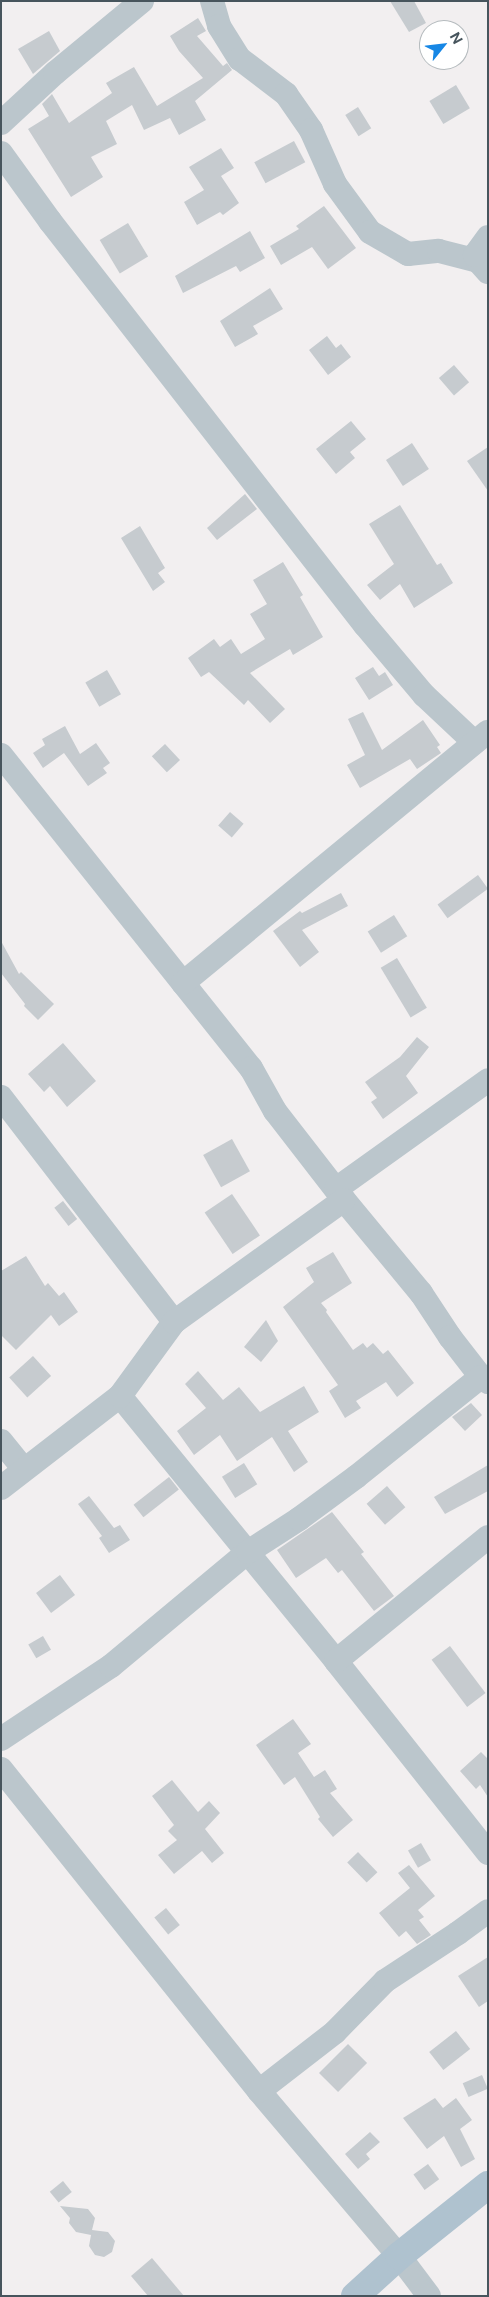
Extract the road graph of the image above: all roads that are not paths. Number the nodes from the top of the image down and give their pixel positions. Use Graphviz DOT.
graph roads {
  1 [pos="142,1"];
  2 [pos="212,1"];
  3 [pos="1,123"];
  4 [pos="1,153"];
  5 [pos="488,237"];
  6 [pos="483,267"];
  7 [pos="481,737"];
  8 [pos="1,755"];
  9 [pos="183,983"];
  10 [pos="488,1080"];
  11 [pos="1,1097"];
  12 [pos="340,1194"];
  13 [pos="174,1322"];
  14 [pos="484,1380"];
  15 [pos="120,1396"];
  16 [pos="1,1441"];
  17 [pos="24,1469"];
  18 [pos="1,1488"];
  19 [pos="488,1537"];
  20 [pos="248,1552"];
  21 [pos="336,1661"];
  22 [pos="1,1739"];
  23 [pos="1,1769"];
  24 [pos="488,1852"];
  25 [pos="488,1911"];
  26 [pos="259,2091"];
  27 [pos="488,2185"];
  28 [pos="399,2256"];
  29 [pos="355,2296"];
  30 [pos="429,2296"];
  1 -- 3 [label="street"];
  2 -- 6 [label="street"];
  4 -- 7 [label="street"];
  5 -- 6 [label="street"];
  7 -- 9 [label="street"];
  8 -- 9 [label="street"];
  9 -- 12 [label="street"];
  10 -- 12 [label="street"];
  11 -- 13 [label="street"];
  12 -- 13 [label="street"];
  12 -- 14 [label="street"];
  13 -- 15 [label="street"];
  14 -- 20 [label="street"];
  15 -- 17 [label="street"];
  15 -- 20 [label="street"];
  16 -- 17 [label="street"];
  17 -- 18 [label="street"];
  19 -- 21 [label="street"];
  20 -- 21 [label="street"];
  20 -- 22 [label="street"];
  21 -- 24 [label="street"];
  23 -- 26 [label="street"];
  25 -- 26 [label="street"];
  26 -- 28 [label="street"];
  27 -- 28 [label="main road"];
  28 -- 29 [label="main road"];
  28 -- 30 [label="street"];
}
